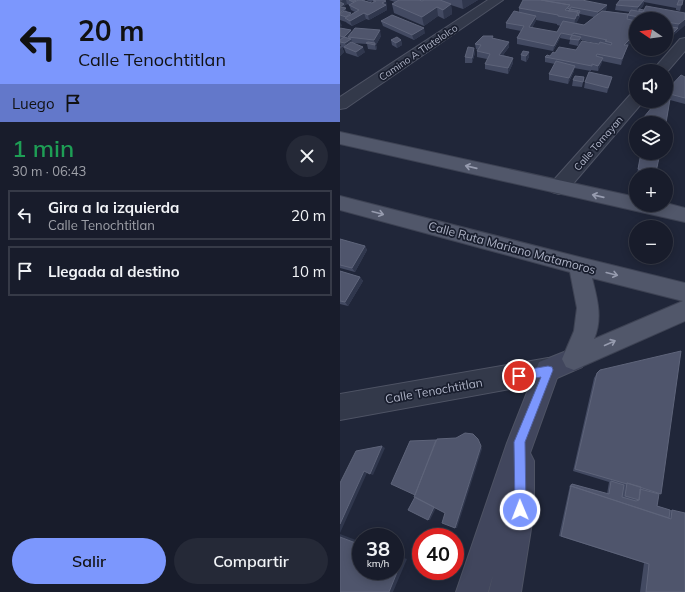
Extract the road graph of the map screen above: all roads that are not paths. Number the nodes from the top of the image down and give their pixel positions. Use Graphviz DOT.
graph roads {
  1 [pos="497,0"];
  2 [pos="685,42"];
  3 [pos="666,64"];
  4 [pos="340,104"];
  5 [pos="629,107"];
  6 [pos="340,138"];
  7 [pos="559,187"];
  8 [pos="629,202"];
  9 [pos="340,203"];
  10 [pos="668,212"];
  11 [pos="685,216"];
  12 [pos="579,266"];
  13 [pos="685,292"];
  14 [pos="685,310"];
  15 [pos="574,359"];
  16 [pos="548,370"];
  17 [pos="340,407"];
  18 [pos="520,442"];
  19 [pos="472,592"];
  20 [pos="505,592"];
  1 -- 4 [label="street, Camino A Tlatelolco"];
  2 -- 3 [label="street"];
  5 -- 7 [label="street, Calle Tomayan"];
  7 -- 6 [label="main road, one-way"];
  8 -- 7 [label="main road, one-way"];
  9 -- 12 [label="main road, Calle Ruta Mariano Matamoros, one-way"];
  10 -- 11 [label="main road"];
  12 -- 13 [label="main road, Calle Ruta Mariano Matamoros, one-way"];
  12 -- 15 [label="main road"];
  15 -- 14 [label="main road, one-way"];
  15 -- 16 [label="street, Calle Tenochtitlan"];
  16 -- 17 [label="street, Calle Tenochtitlan"];
  16 -- 18 [label="street"];
  18 -- 19 [label="street"];
  18 -- 20 [label="street"];
}
